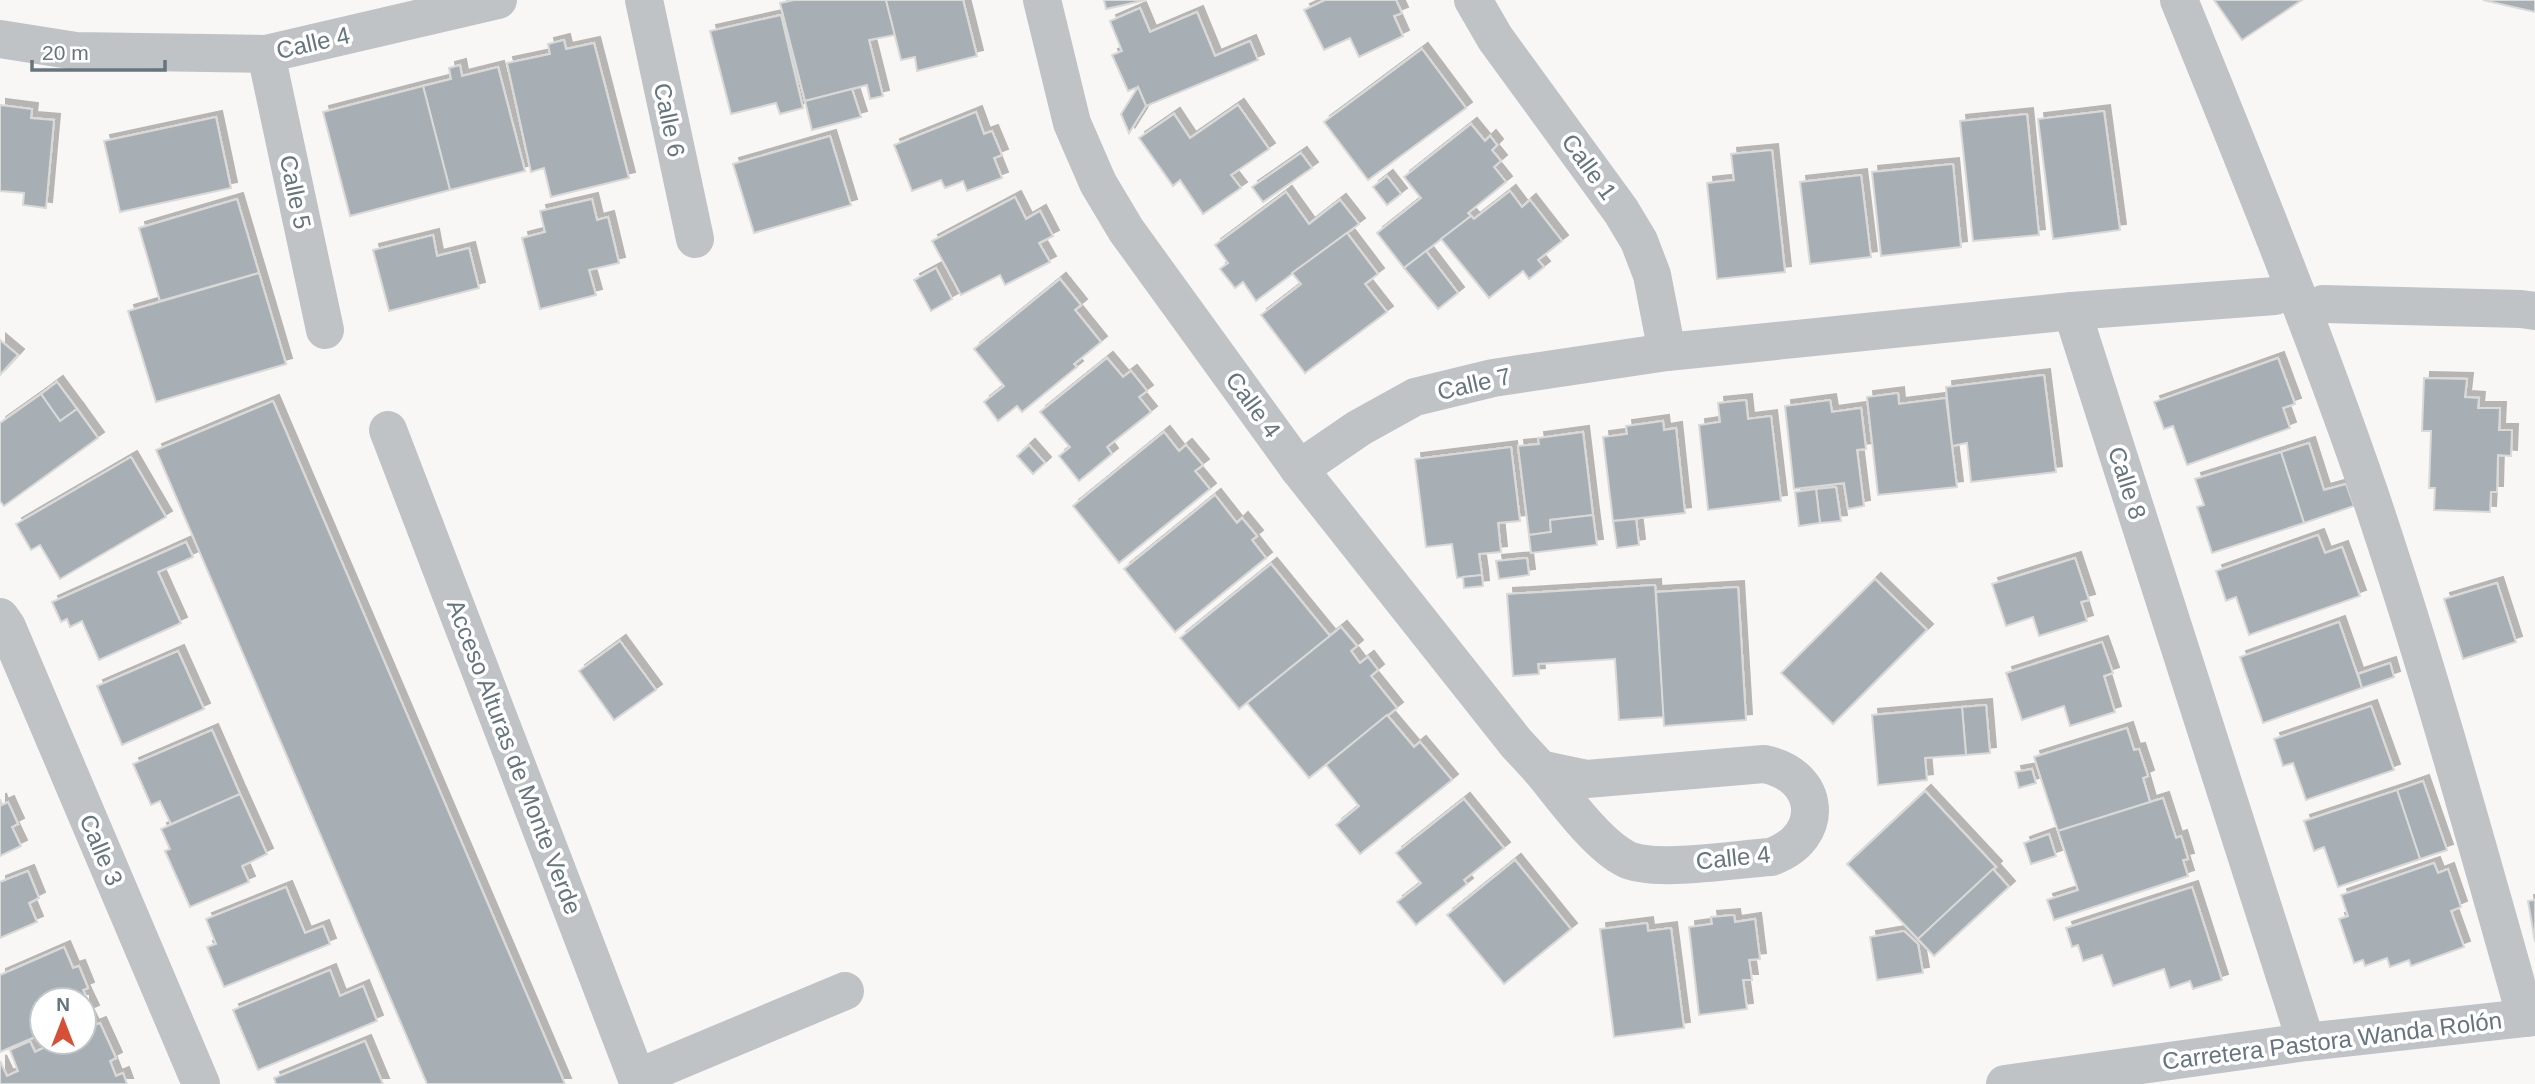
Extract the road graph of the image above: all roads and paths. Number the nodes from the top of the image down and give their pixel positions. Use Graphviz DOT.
graph roads {
  1 [pos="498,0"];
  2 [pos="644,0"];
  3 [pos="1042,0"];
  4 [pos="1473,0"];
  5 [pos="2179,0"];
  6 [pos="0,39"];
  7 [pos="266,54"];
  8 [pos="695,239"];
  9 [pos="2275,296"];
  10 [pos="2323,304"];
  11 [pos="2072,311"];
  12 [pos="2535,311"];
  13 [pos="325,330"];
  14 [pos="1667,352"];
  15 [pos="388,429"];
  16 [pos="1299,469"];
  17 [pos="0,617"];
  18 [pos="1540,769"];
  19 [pos="845,991"];
  20 [pos="2531,1017"];
  21 [pos="2306,1042"];
  22 [pos="638,1081"];
  23 [pos="201,1084"];
  24 [pos="2005,1084"];
  1 -- 7 [label="street, Calle 4"];
  2 -- 8 [label="street, Calle 6"];
  3 -- 16 [label="street, Calle 4"];
  4 -- 14 [label="street, Calle 1"];
  5 -- 20 [label="street"];
  6 -- 7 [label="street, Calle 4"];
  7 -- 13 [label="street, Calle 5"];
  9 -- 11 [label="street"];
  10 -- 12 [label="street"];
  11 -- 14 [label="street"];
  11 -- 21 [label="street, Calle 8"];
  14 -- 16 [label="street, Calle 7"];
  15 -- 22 [label="street, Acceso Alturas de Monte Verde"];
  16 -- 18 [label="street, Calle 4"];
  17 -- 23 [label="street, Calle 3"];
  18 -- 18 [label="street, Calle 4"];
  19 -- 22 [label="street"];
  20 -- 21 [label="street, Carretera Pastora Wanda Rolón"];
  21 -- 24 [label="street, Carretera Pastora Wanda Rolón"];
}
